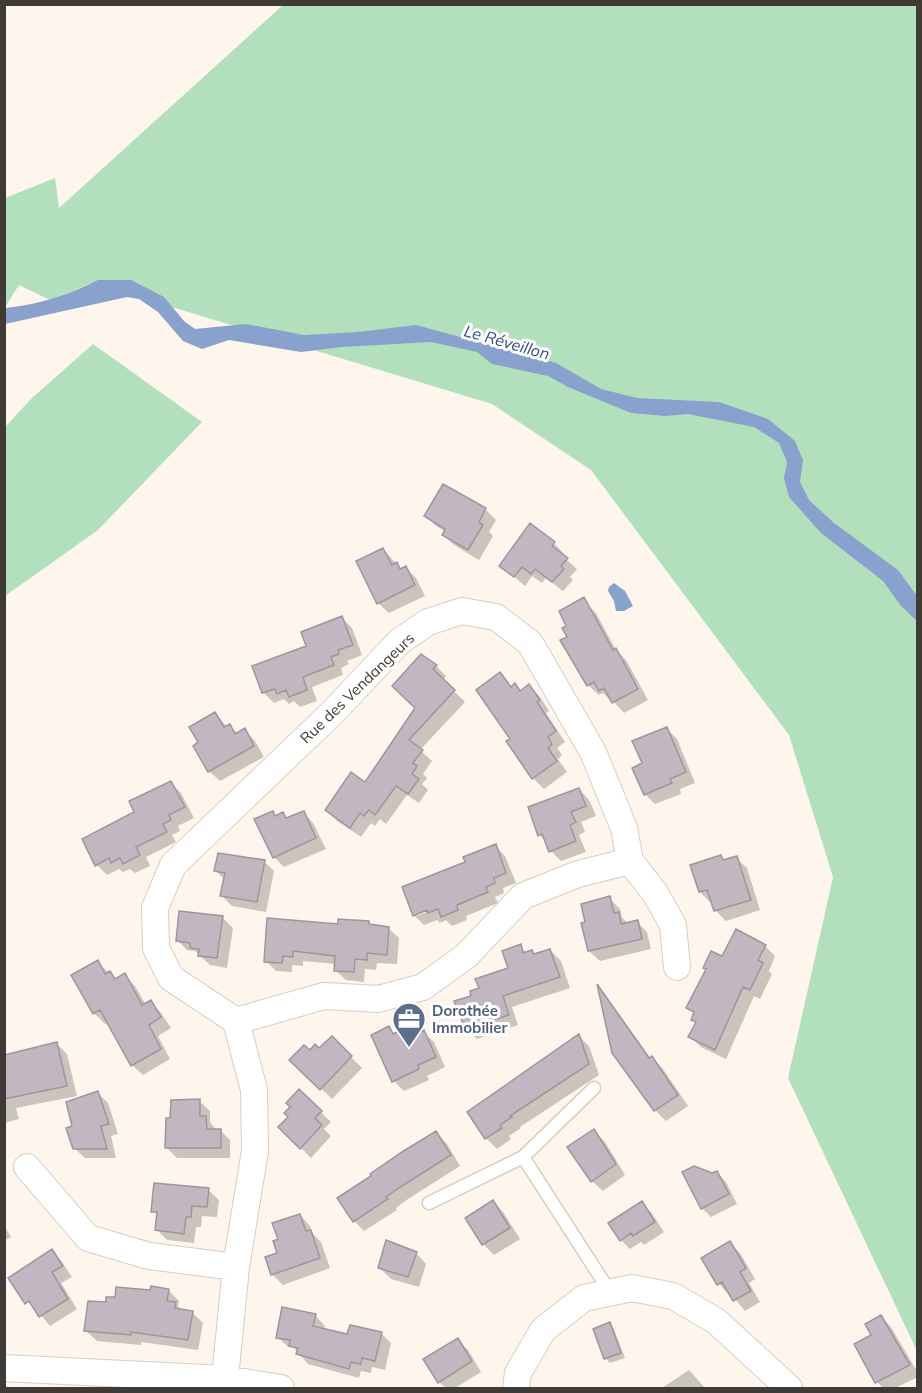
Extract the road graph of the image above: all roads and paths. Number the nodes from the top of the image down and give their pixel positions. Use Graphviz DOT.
graph roads {
  1 [pos="630,861"];
  2 [pos="677,967"];
  3 [pos="236,1021"];
  4 [pos="594,1088"];
  5 [pos="523,1157"];
  6 [pos="27,1167"];
  7 [pos="429,1203"];
  8 [pos="236,1267"];
  9 [pos="610,1293"];
  10 [pos="4,1368"];
  11 [pos="224,1384"];
  12 [pos="281,1389"];
  13 [pos="516,1389"];
  14 [pos="789,1389"];
  1 -- 2 [label="street, Rue des Vendangeurs"];
  1 -- 3 [label="street"];
  1 -- 3 [label="street, Rue des Vendangeurs"];
  3 -- 8 [label="street"];
  4 -- 5 [label="lane"];
  5 -- 7 [label="lane"];
  5 -- 9 [label="lane"];
  6 -- 8 [label="street"];
  8 -- 11 [label="street"];
  9 -- 13 [label="street"];
  9 -- 14 [label="street"];
  10 -- 11 [label="street"];
  11 -- 12 [label="street"];
}
